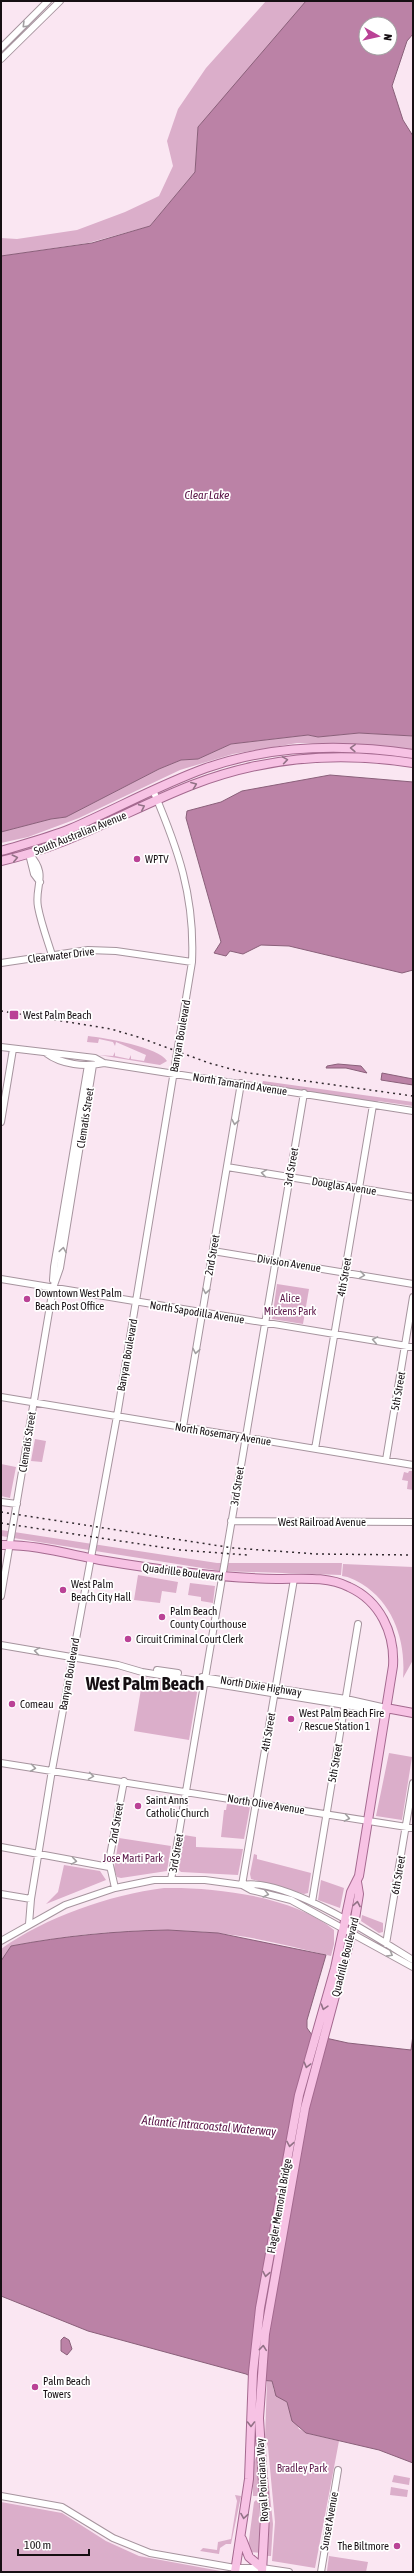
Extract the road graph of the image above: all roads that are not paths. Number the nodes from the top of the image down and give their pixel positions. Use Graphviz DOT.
graph roads {
  1 [pos="48,1"];
  2 [pos="60,1"];
  3 [pos="1,48"];
  4 [pos="1,59"];
  5 [pos="392,751"];
  6 [pos="413,754"];
  7 [pos="392,760"];
  8 [pos="413,763"];
  9 [pos="154,790"];
  10 [pos="158,800"];
  11 [pos="27,844"];
  12 [pos="1,851"];
  13 [pos="29,854"];
  14 [pos="1,861"];
  15 [pos="52,955"];
  16 [pos="192,962"];
  17 [pos="1,963"];
  18 [pos="1,1047"];
  19 [pos="13,1049"];
  20 [pos="46,1053"];
  21 [pos="91,1058"];
  22 [pos="73,1063"];
  23 [pos="104,1063"];
  24 [pos="90,1065"];
  25 [pos="174,1074"];
  26 [pos="241,1083"];
  27 [pos="304,1093"];
  28 [pos="373,1104"];
  29 [pos="413,1111"];
  30 [pos="1,1122"];
  31 [pos="227,1167"];
  32 [pos="289,1177"];
  33 [pos="359,1188"];
  34 [pos="413,1197"];
  35 [pos="213,1251"];
  36 [pos="275,1261"];
  37 [pos="345,1272"];
  38 [pos="1,1279"];
  39 [pos="413,1284"];
  40 [pos="53,1288"];
  41 [pos="413,1297"];
  42 [pos="136,1302"];
  43 [pos="202,1313"];
  44 [pos="264,1323"];
  45 [pos="334,1334"];
  46 [pos="406,1346"];
  47 [pos="413,1347"];
  48 [pos="1,1397"];
  49 [pos="34,1402"];
  50 [pos="117,1416"];
  51 [pos="183,1427"];
  52 [pos="245,1437"];
  53 [pos="315,1449"];
  54 [pos="386,1460"];
  55 [pos="413,1465"];
  56 [pos="1,1502"];
  57 [pos="16,1504"];
  58 [pos="231,1521"];
  59 [pos="413,1522"];
  60 [pos="1,1541"];
  61 [pos="1,1545"];
  62 [pos="10,1545"];
  63 [pos="90,1558"];
  64 [pos="222,1578"];
  65 [pos="294,1579"];
  66 [pos="1,1596"];
  67 [pos="358,1624"];
  68 [pos="1,1645"];
  69 [pos="73,1657"];
  70 [pos="205,1679"];
  71 [pos="275,1691"];
  72 [pos="346,1702"];
  73 [pos="386,1708"];
  74 [pos="413,1713"];
  75 [pos="1,1763"];
  76 [pos="52,1770"];
  77 [pos="124,1781"];
  78 [pos="413,1783"];
  79 [pos="186,1791"];
  80 [pos="256,1802"];
  81 [pos="326,1814"];
  82 [pos="367,1821"];
  83 [pos="406,1827"];
  84 [pos="413,1828"];
  85 [pos="1,1847"];
  86 [pos="38,1855"];
  87 [pos="109,1867"];
  88 [pos="171,1880"];
  89 [pos="242,1885"];
  90 [pos="115,1888"];
  91 [pos="1,1894"];
  92 [pos="31,1899"];
  93 [pos="312,1902"];
  94 [pos="29,1924"];
  95 [pos="349,1927"];
  96 [pos="1,1941"];
  97 [pos="386,1944"];
  98 [pos="413,1960"];
  99 [pos="413,1967"];
  100 [pos="321,2029"];
  101 [pos="256,2387"];
  102 [pos="260,2452"];
  103 [pos="250,2460"];
  104 [pos="338,2470"];
  105 [pos="1,2496"];
  106 [pos="247,2499"];
  107 [pos="264,2503"];
  108 [pos="241,2534"];
  109 [pos="235,2570"];
  110 [pos="262,2570"];
  111 [pos="289,2572"];
  112 [pos="321,2572"];
  1 -- 3 [label="street, one-way"];
  2 -- 4 [label="street"];
  5 -- 6 [label="main road, South Australian Avenue"];
  5 -- 7 [label="main road"];
  5 -- 9 [label="main road, South Australian Avenue, one-way"];
  7 -- 8 [label="main road, South Australian Avenue"];
  10 -- 7 [label="main road, South Australian Avenue, one-way"];
  9 -- 10 [label="street, Banyan Boulevard"];
  9 -- 11 [label="main road, South Australian Avenue"];
  13 -- 10 [label="main road, South Australian Avenue, one-way"];
  10 -- 16 [label="street, Banyan Boulevard"];
  11 -- 12 [label="main road, South Australian Avenue"];
  11 -- 13 [label="main road"];
  14 -- 13 [label="main road, South Australian Avenue, one-way"];
  13 -- 15 [label="street"];
  15 -- 16 [label="street, Clearwater Drive"];
  15 -- 17 [label="street, Clearwater Drive"];
  16 -- 25 [label="street, Banyan Boulevard"];
  18 -- 19 [label="street"];
  19 -- 20 [label="street"];
  19 -- 30 [label="street"];
  20 -- 21 [label="street"];
  20 -- 22 [label="street, North Tamarind Avenue"];
  21 -- 22 [label="street"];
  21 -- 23 [label="street"];
  22 -- 24 [label="street, North Tamarind Avenue"];
  23 -- 24 [label="street, North Tamarind Avenue"];
  23 -- 25 [label="street, North Tamarind Avenue"];
  24 -- 40 [label="street, Clematis Street"];
  25 -- 26 [label="street, North Tamarind Avenue"];
  25 -- 42 [label="street, Banyan Boulevard"];
  26 -- 27 [label="street, North Tamarind Avenue"];
  26 -- 31 [label="street, 2nd Street, one-way"];
  27 -- 28 [label="street, North Tamarind Avenue"];
  27 -- 32 [label="street, 3rd Street"];
  28 -- 29 [label="street, North Tamarind Avenue"];
  28 -- 33 [label="street, 4th Street"];
  32 -- 31 [label="street, Douglas Avenue, one-way"];
  31 -- 35 [label="street, 2nd Street"];
  32 -- 33 [label="street, Douglas Avenue"];
  32 -- 36 [label="street, 3rd Street"];
  33 -- 34 [label="street, Douglas Avenue"];
  33 -- 37 [label="street, 4th Street"];
  35 -- 36 [label="street, Division Avenue"];
  35 -- 43 [label="street, 2nd Street, one-way"];
  36 -- 37 [label="street, Division Avenue"];
  36 -- 44 [label="street, 3rd Street"];
  37 -- 39 [label="street, Division Avenue, one-way"];
  37 -- 45 [label="street, 4th Street"];
  38 -- 40 [label="street, North Sapodilla Avenue"];
  40 -- 42 [label="street, North Sapodilla Avenue"];
  40 -- 49 [label="street, Clematis Street"];
  41 -- 46 [label="street, 5th Street"];
  42 -- 43 [label="street, North Sapodilla Avenue"];
  42 -- 50 [label="street, Banyan Boulevard"];
  43 -- 44 [label="street, North Sapodilla Avenue"];
  43 -- 51 [label="street, 2nd Street, one-way"];
  44 -- 45 [label="street, North Sapodilla Avenue"];
  44 -- 52 [label="street, 3rd Street"];
  46 -- 45 [label="street, North Sapodilla Avenue, one-way"];
  45 -- 53 [label="street, 4th Street"];
  46 -- 47 [label="street, North Sapodilla Avenue"];
  46 -- 54 [label="street, 5th Street"];
  48 -- 49 [label="street, North Rosemary Avenue"];
  49 -- 50 [label="street, North Rosemary Avenue"];
  49 -- 57 [label="street, Clematis Street"];
  50 -- 51 [label="street, North Rosemary Avenue"];
  50 -- 63 [label="street, Banyan Boulevard"];
  51 -- 52 [label="street, North Rosemary Avenue"];
  52 -- 53 [label="street, North Rosemary Avenue"];
  52 -- 58 [label="street, 3rd Street"];
  53 -- 54 [label="street, North Rosemary Avenue"];
  54 -- 55 [label="street, North Rosemary Avenue"];
  56 -- 57 [label="street"];
  57 -- 62 [label="street, Clematis Street"];
  58 -- 59 [label="street, West Railroad Avenue"];
  58 -- 64 [label="street, 3rd Street"];
  60 -- 62 [label="main road, Quadrille Boulevard"];
  61 -- 62 [label="main road, Quadrille Boulevard"];
  62 -- 63 [label="main road, Quadrille Boulevard"];
  62 -- 66 [label="street, Clematis Street"];
  63 -- 64 [label="main road, Quadrille Boulevard"];
  63 -- 69 [label="street, Banyan Boulevard"];
  64 -- 65 [label="main road, Quadrille Boulevard"];
  64 -- 70 [label="street, 3rd Street"];
  65 -- 71 [label="street, 4th Street"];
  65 -- 73 [label="main road, Quadrille Boulevard"];
  67 -- 72 [label="street, 5th Street"];
  69 -- 68 [label="street, North Dixie Highway, one-way"];
  69 -- 70 [label="street, North Dixie Highway"];
  69 -- 76 [label="street, Banyan Boulevard"];
  70 -- 71 [label="street, North Dixie Highway"];
  70 -- 79 [label="street, 3rd Street"];
  71 -- 72 [label="street, North Dixie Highway"];
  71 -- 80 [label="street, 4th Street"];
  72 -- 73 [label="street, North Dixie Highway"];
  72 -- 81 [label="street, 5th Street"];
  73 -- 74 [label="main road, North Dixie Highway"];
  73 -- 82 [label="main road, Quadrille Boulevard"];
  75 -- 76 [label="street, North Olive Avenue, one-way"];
  76 -- 77 [label="street, North Olive Avenue, one-way"];
  76 -- 86 [label="street, Banyan Boulevard"];
  77 -- 79 [label="street, North Olive Avenue"];
  77 -- 87 [label="street, 2nd Street"];
  78 -- 83 [label="street, 6th Street"];
  79 -- 80 [label="street, North Olive Avenue"];
  79 -- 88 [label="street, 3rd Street"];
  80 -- 81 [label="street, North Olive Avenue"];
  80 -- 89 [label="street, 4th Street"];
  81 -- 82 [label="street, North Olive Avenue, one-way"];
  81 -- 93 [label="street, 5th Street"];
  82 -- 83 [label="street, North Olive Avenue"];
  82 -- 95 [label="main road, Quadrille Boulevard"];
  83 -- 84 [label="street, North Olive Avenue"];
  83 -- 97 [label="street, 6th Street"];
  85 -- 86 [label="street"];
  86 -- 87 [label="street, one-way"];
  86 -- 92 [label="street, Banyan Boulevard"];
  87 -- 90 [label="street, 2nd Street"];
  88 -- 89 [label="street"];
  88 -- 90 [label="street"];
  89 -- 93 [label="street"];
  89 -- 95 [label="street, one-way"];
  90 -- 94 [label="street"];
  91 -- 92 [label="street"];
  92 -- 94 [label="street, Banyan Boulevard"];
  93 -- 95 [label="street"];
  94 -- 96 [label="street"];
  95 -- 97 [label="street"];
  95 -- 99 [label="street, one-way"];
  95 -- 100 [label="main road, Quadrille Boulevard"];
  97 -- 98 [label="street"];
  100 -- 101 [label="main road, Flagler Memorial Bridge"];
  101 -- 102 [label="main road, Royal Poinciana Way"];
  101 -- 103 [label="main road, one-way"];
  102 -- 103 [label="main road"];
  102 -- 107 [label="main road, Royal Poinciana Way"];
  103 -- 106 [label="main road"];
  104 -- 112 [label="street, Sunset Avenue"];
  105 -- 109 [label="street"];
  106 -- 107 [label="main road"];
  106 -- 108 [label="main road, one-way"];
  107 -- 110 [label="main road, Royal Poinciana Way"];
  108 -- 109 [label="main road"];
  108 -- 110 [label="main road"];
  109 -- 110 [label="street"];
  110 -- 111 [label="street"];
}
